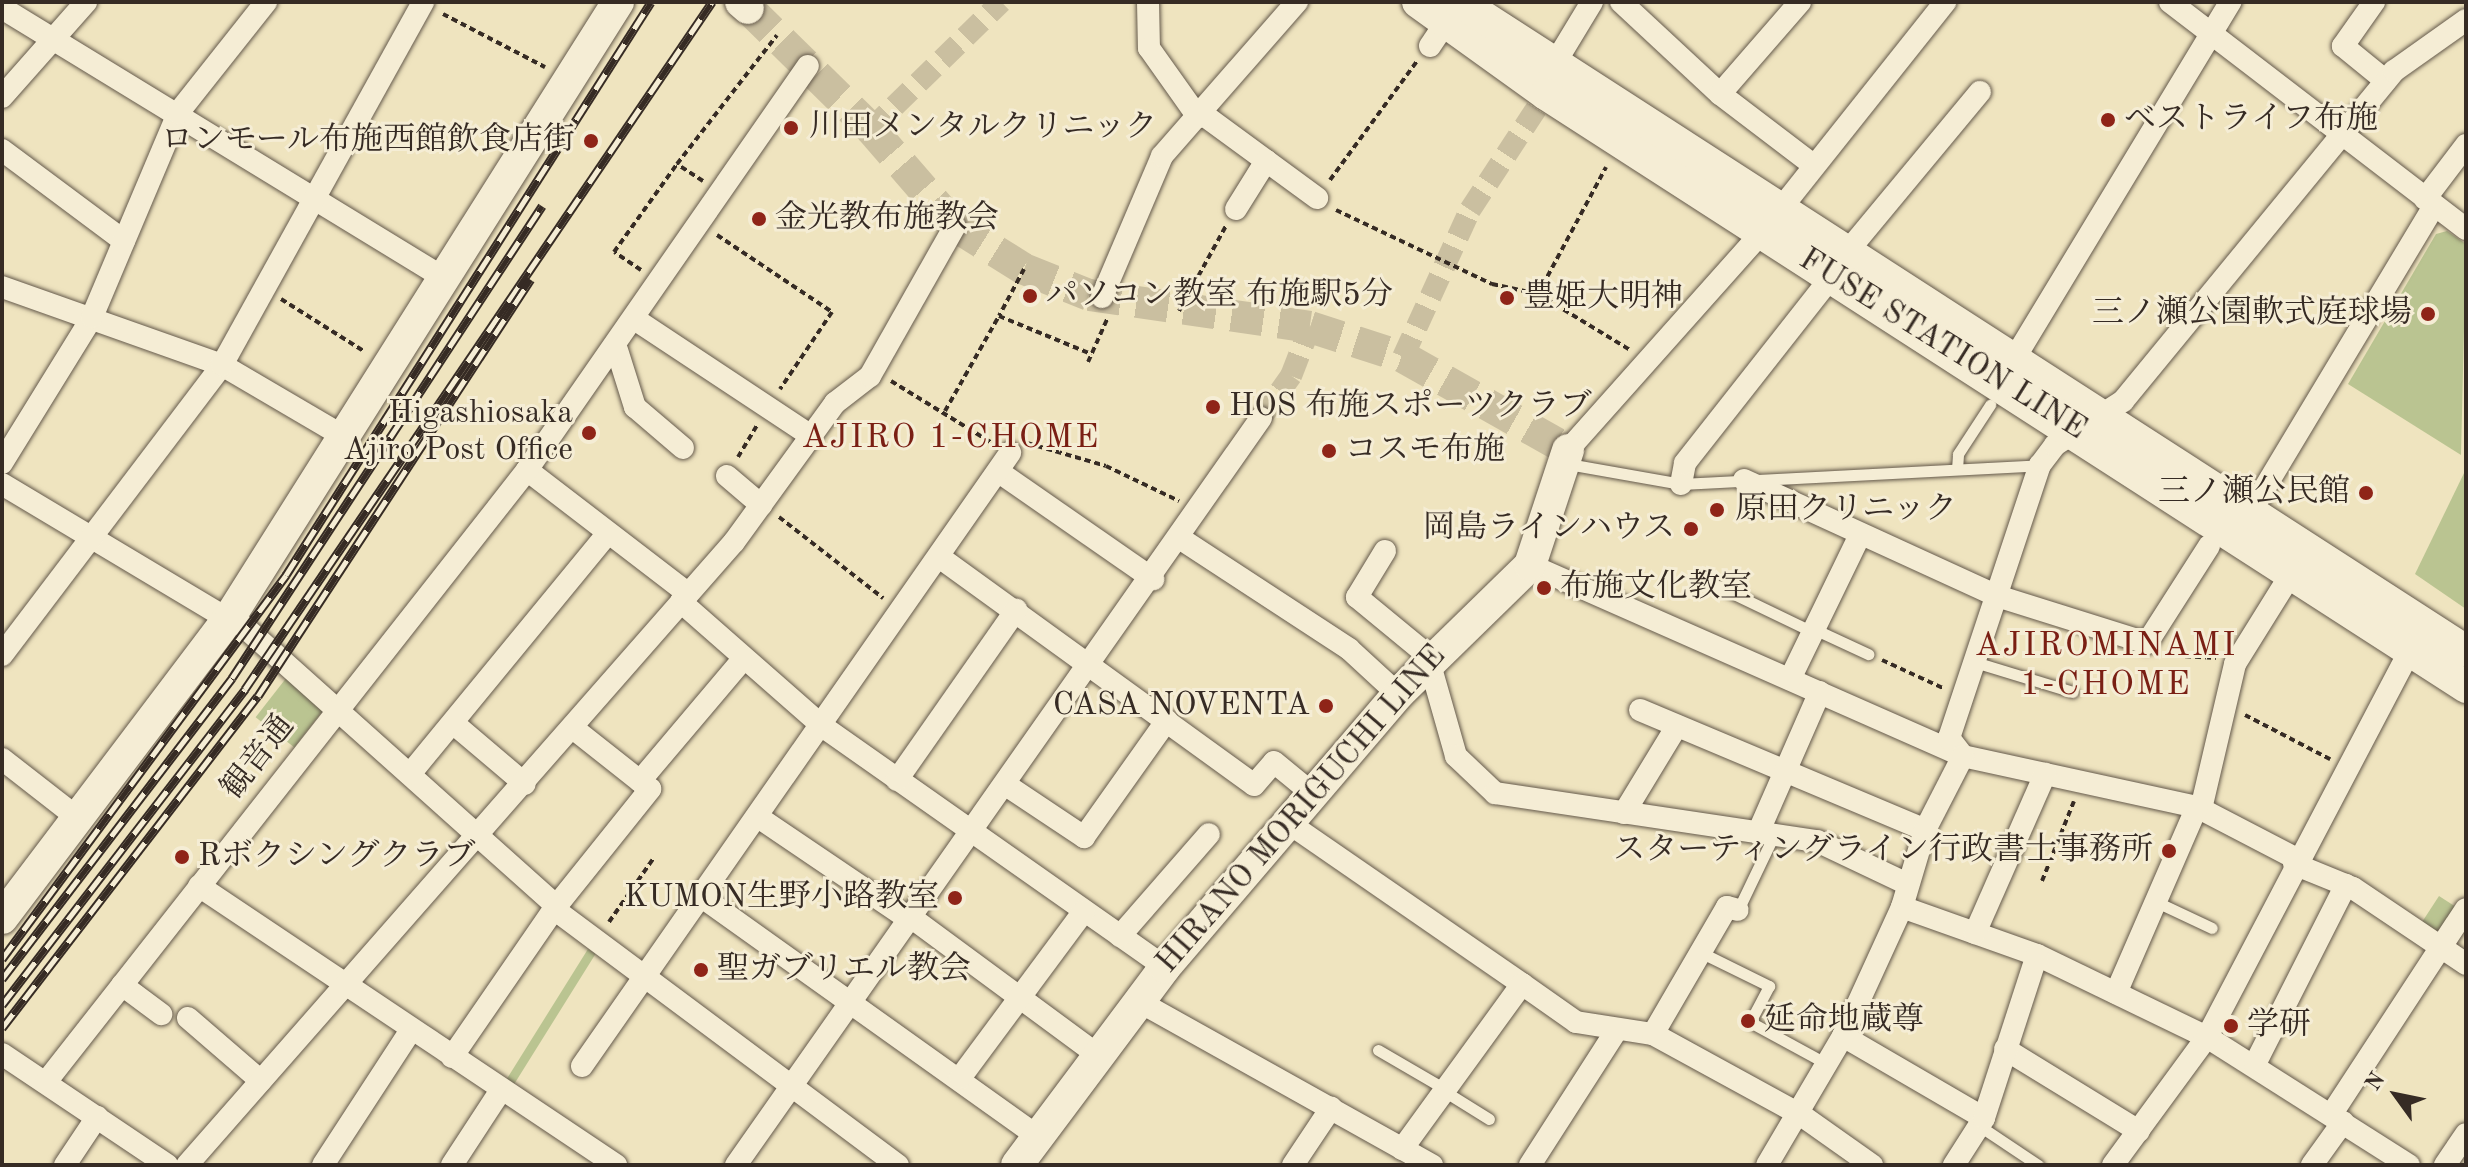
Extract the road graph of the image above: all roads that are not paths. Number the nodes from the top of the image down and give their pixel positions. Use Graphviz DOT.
graph roads {
  1 [pos="86,2"];
  2 [pos="266,2"];
  3 [pos="618,2"];
  4 [pos="1148,2"];
  5 [pos="1297,2"];
  6 [pos="1418,2"];
  7 [pos="1592,2"];
  8 [pos="1621,2"];
  9 [pos="1800,2"];
  10 [pos="1945,2"];
  11 [pos="2170,2"];
  12 [pos="2230,2"];
  13 [pos="2374,2"];
  14 [pos="423,3"];
  15 [pos="2,8"];
  16 [pos="2466,20"];
  17 [pos="2208,30"];
  18 [pos="1439,32"];
  19 [pos="58,39"];
  20 [pos="808,66"];
  21 [pos="1548,80"];
  22 [pos="2386,81"];
  23 [pos="1980,92"];
  24 [pos="1720,94"];
  25 [pos="2,97"];
  26 [pos="178,113"];
  27 [pos="1200,115"];
  28 [pos="2345,136"];
  29 [pos="2466,145"];
  30 [pos="2,150"];
  31 [pos="1266,161"];
  32 [pos="1812,164"];
  33 [pos="1317,198"];
  34 [pos="316,199"];
  35 [pos="2429,202"];
  36 [pos="1236,209"];
  37 [pos="1770,220"];
  38 [pos="955,226"];
  39 [pos="2466,229"];
  40 [pos="124,241"];
  41 [pos="1840,264"];
  42 [pos="447,280"];
  43 [pos="2,287"];
  44 [pos="1106,303"];
  45 [pos="92,317"];
  46 [pos="636,320"];
  47 [pos="617,350"];
  48 [pos="2016,356"];
  49 [pos="222,365"];
  50 [pos="1990,405"];
  51 [pos="1261,418"];
  52 [pos="2094,423"];
  53 [pos="810,435"];
  54 [pos="348,439"];
  55 [pos="683,448"];
  56 [pos="1565,456"];
  57 [pos="2,463"];
  58 [pos="2040,465"];
  59 [pos="1957,469"];
  60 [pos="527,470"];
  61 [pos="727,476"];
  62 [pos="1744,480"];
  63 [pos="2,484"];
  64 [pos="1681,484"];
  65 [pos="761,505"];
  66 [pos="2252,509"];
  67 [pos="608,533"];
  68 [pos="1860,535"];
  69 [pos="92,536"];
  70 [pos="1181,539"];
  71 [pos="2209,546"];
  72 [pos="1385,551"];
  73 [pos="942,559"];
  74 [pos="1530,565"];
  75 [pos="2293,571"];
  76 [pos="1153,579"];
  77 [pos="1709,582"];
  78 [pos="1997,596"];
  79 [pos="681,602"];
  80 [pos="1016,610"];
  81 [pos="229,617"];
  82 [pos="1814,630"];
  83 [pos="2410,650"];
  84 [pos="2466,651"];
  85 [pos="1868,654"];
  86 [pos="2,655"];
  87 [pos="744,658"];
  88 [pos="1430,659"];
  89 [pos="1975,662"];
  90 [pos="1092,664"];
  91 [pos="1790,679"];
  92 [pos="2466,687"];
  93 [pos="1820,692"];
  94 [pos="2073,692"];
  95 [pos="1398,694"];
  96 [pos="339,708"];
  97 [pos="1640,710"];
  98 [pos="1167,720"];
  99 [pos="453,723"];
  100 [pos="822,726"];
  101 [pos="1677,726"];
  102 [pos="574,729"];
  103 [pos="1963,756"];
  104 [pos="2,759"];
  105 [pos="1784,773"];
  106 [pos="410,774"];
  107 [pos="2045,774"];
  108 [pos="897,780"];
  109 [pos="640,781"];
  110 [pos="525,784"];
  111 [pos="1006,785"];
  112 [pos="1314,795"];
  113 [pos="2199,808"];
  114 [pos="1624,813"];
  115 [pos="758,817"];
  116 [pos="79,819"];
  117 [pos="1290,824"];
  118 [pos="1925,830"];
  119 [pos="971,834"];
  120 [pos="1209,834"];
  121 [pos="1766,834"];
  122 [pos="479,837"];
  123 [pos="2295,861"];
  124 [pos="1905,883"];
  125 [pos="2346,885"];
  126 [pos="199,886"];
  127 [pos="702,897"];
  128 [pos="2161,904"];
  129 [pos="1902,907"];
  130 [pos="555,908"];
  131 [pos="2466,909"];
  132 [pos="1738,910"];
  133 [pos="1084,911"];
  134 [pos="2,918"];
  135 [pos="911,919"];
  136 [pos="2212,928"];
  137 [pos="1975,933"];
  138 [pos="1120,936"];
  139 [pos="2441,946"];
  140 [pos="1702,953"];
  141 [pos="2037,955"];
  142 [pos="2466,964"];
  143 [pos="1165,967"];
  144 [pos="644,979"];
  145 [pos="1522,984"];
  146 [pos="122,985"];
  147 [pos="345,985"];
  148 [pos="2116,993"];
  149 [pos="1020,997"];
  150 [pos="1138,1001"];
  151 [pos="853,1003"];
  152 [pos="161,1014"];
  153 [pos="188,1018"];
  154 [pos="411,1030"];
  155 [pos="1616,1031"];
  156 [pos="1653,1034"];
  157 [pos="1843,1036"];
  158 [pos="2207,1037"];
  159 [pos="2005,1049"];
  160 [pos="1378,1050"];
  161 [pos="1098,1055"];
  162 [pos="452,1057"];
  163 [pos="8,1058"];
  164 [pos="1827,1064"];
  165 [pos="2255,1064"];
  166 [pos="582,1066"];
  167 [pos="960,1078"];
  168 [pos="261,1081"];
  169 [pos="2,1082"];
  170 [pos="46,1082"];
  171 [pos="794,1088"];
  172 [pos="501,1090"];
  173 [pos="1445,1090"];
  174 [pos="1331,1108"];
  175 [pos="1801,1115"];
  176 [pos="97,1117"];
  177 [pos="2337,1118"];
  178 [pos="1489,1119"];
  179 [pos="1982,1122"];
  180 [pos="2139,1131"];
  181 [pos="2466,1134"];
  182 [pos="1037,1136"];
  183 [pos="1402,1149"];
  184 [pos="588,1158"];
  185 [pos="745,1162"];
  186 [pos="65,1165"];
  187 [pos="167,1165"];
  188 [pos="187,1165"];
  189 [pos="323,1165"];
  190 [pos="452,1165"];
  191 [pos="616,1165"];
  192 [pos="898,1165"];
  193 [pos="1017,1165"];
  194 [pos="1293,1165"];
  195 [pos="1432,1165"];
  196 [pos="1530,1165"];
  197 [pos="1767,1165"];
  198 [pos="1872,1165"];
  199 [pos="1954,1165"];
  200 [pos="2038,1165"];
  201 [pos="2113,1165"];
  202 [pos="2312,1165"];
  203 [pos="2409,1165"];
  204 [pos="2445,1165"];
  1 -- 19 [label="street"];
  2 -- 26 [label="street"];
  3 -- 42 [label="main road"];
  4 -- 27 [label="street"];
  5 -- 27 [label="street"];
  6 -- 18 [label="main road, FUSE STATION LINE"];
  7 -- 21 [label="street"];
  8 -- 24 [label="street"];
  9 -- 24 [label="street"];
  10 -- 32 [label="street"];
  11 -- 17 [label="street"];
  12 -- 17 [label="street"];
  13 -- 22 [label="street"];
  14 -- 34 [label="street"];
  15 -- 19 [label="street"];
  16 -- 22 [label="street"];
  17 -- 28 [label="street"];
  17 -- 48 [label="street"];
  18 -- 21 [label="main road, FUSE STATION LINE"];
  19 -- 25 [label="street"];
  19 -- 26 [label="street"];
  20 -- 46 [label="street, 観音通"];
  21 -- 37 [label="main road, FUSE STATION LINE"];
  22 -- 28 [label="street"];
  23 -- 41 [label="street"];
  24 -- 32 [label="street"];
  26 -- 34 [label="street"];
  26 -- 40 [label="street"];
  27 -- 31 [label="street"];
  27 -- 44 [label="street"];
  28 -- 35 [label="street"];
  28 -- 52 [label="street"];
  29 -- 35 [label="street"];
  30 -- 40 [label="street"];
  31 -- 33 [label="street"];
  31 -- 36 [label="street"];
  32 -- 37 [label="street"];
  34 -- 42 [label="street"];
  34 -- 49 [label="street"];
  35 -- 39 [label="street"];
  35 -- 66 [label="street"];
  37 -- 41 [label="main road, FUSE STATION LINE"];
  37 -- 56 [label="street"];
  38 -- 53 [label="street"];
  40 -- 45 [label="street"];
  41 -- 48 [label="main road, FUSE STATION LINE"];
  41 -- 52 [label="main road, FUSE STATION LINE"];
  41 -- 64 [label="street"];
  42 -- 54 [label="main road"];
  43 -- 45 [label="street"];
  45 -- 49 [label="street"];
  45 -- 57 [label="street"];
  46 -- 47 [label="street, 観音通"];
  46 -- 53 [label="street"];
  47 -- 55 [label="street"];
  47 -- 60 [label="street, 観音通"];
  48 -- 52 [label="main road, FUSE STATION LINE"];
  49 -- 54 [label="street"];
  49 -- 69 [label="street"];
  50 -- 59 [label="lane"];
  51 -- 70 [label="street"];
  52 -- 58 [label="street"];
  52 -- 66 [label="main road, FUSE STATION LINE"];
  52 -- 75 [label="main road, FUSE STATION LINE"];
  53 -- 65 [label="street"];
  54 -- 81 [label="main road"];
  56 -- 64 [label="lane"];
  56 -- 74 [label="main road"];
  58 -- 59 [label="lane"];
  58 -- 78 [label="street"];
  59 -- 62 [label="lane"];
  60 -- 67 [label="street"];
  60 -- 96 [label="street, 観音通"];
  61 -- 65 [label="street"];
  62 -- 64 [label="lane"];
  62 -- 68 [label="street"];
  63 -- 69 [label="street"];
  65 -- 79 [label="street"];
  66 -- 84 [label="main road, FUSE STATION LINE"];
  67 -- 79 [label="street"];
  67 -- 99 [label="street"];
  68 -- 78 [label="street"];
  68 -- 82 [label="street"];
  69 -- 81 [label="street"];
  69 -- 86 [label="street"];
  70 -- 76 [label="street"];
  70 -- 95 [label="street"];
  71 -- 78 [label="street"];
  72 -- 88 [label="street"];
  73 -- 76 [label="street"];
  73 -- 80 [label="street"];
  73 -- 100 [label="street"];
  74 -- 88 [label="main road, HIRANO MORIGUCHI LINE"];
  74 -- 91 [label="street"];
  75 -- 83 [label="main road, FUSE STATION LINE"];
  75 -- 113 [label="street"];
  76 -- 90 [label="street"];
  77 -- 82 [label="lane"];
  78 -- 89 [label="street"];
  79 -- 87 [label="street"];
  79 -- 102 [label="street"];
  80 -- 90 [label="street"];
  80 -- 108 [label="street"];
  81 -- 96 [label="street"];
  81 -- 116 [label="main road"];
  82 -- 85 [label="lane"];
  82 -- 91 [label="street"];
  83 -- 92 [label="main road, FUSE STATION LINE"];
  83 -- 123 [label="street"];
  87 -- 100 [label="street"];
  87 -- 109 [label="street"];
  88 -- 95 [label="main road, HIRANO MORIGUCHI LINE"];
  88 -- 114 [label="street"];
  89 -- 94 [label="lane"];
  89 -- 103 [label="street"];
  90 -- 98 [label="street"];
  90 -- 111 [label="street"];
  91 -- 93 [label="street"];
  93 -- 103 [label="street"];
  93 -- 105 [label="street"];
  95 -- 112 [label="main road, HIRANO MORIGUCHI LINE"];
  96 -- 106 [label="street"];
  96 -- 126 [label="street, 観音通"];
  97 -- 101 [label="street"];
  98 -- 111 [label="street"];
  98 -- 112 [label="street"];
  99 -- 106 [label="street"];
  99 -- 110 [label="street"];
  100 -- 108 [label="street"];
  100 -- 115 [label="street"];
  101 -- 105 [label="street"];
  101 -- 114 [label="street"];
  102 -- 109 [label="street"];
  102 -- 110 [label="street"];
  103 -- 107 [label="street"];
  103 -- 118 [label="street"];
  104 -- 116 [label="street"];
  105 -- 118 [label="street"];
  105 -- 121 [label="street"];
  106 -- 122 [label="street"];
  107 -- 113 [label="street"];
  107 -- 137 [label="street"];
  108 -- 119 [label="street"];
  109 -- 130 [label="street"];
  110 -- 122 [label="street"];
  111 -- 119 [label="street"];
  112 -- 117 [label="main road, HIRANO MORIGUCHI LINE"];
  113 -- 123 [label="street"];
  113 -- 128 [label="street"];
  114 -- 121 [label="street"];
  115 -- 127 [label="street"];
  115 -- 135 [label="street"];
  116 -- 134 [label="main road"];
  117 -- 143 [label="main road, HIRANO MORIGUCHI LINE"];
  117 -- 145 [label="street"];
  118 -- 124 [label="street"];
  119 -- 133 [label="street"];
  119 -- 135 [label="street"];
  120 -- 138 [label="street"];
  121 -- 124 [label="street"];
  121 -- 132 [label="lane"];
  122 -- 130 [label="street"];
  122 -- 147 [label="street"];
  123 -- 125 [label="street"];
  123 -- 158 [label="street"];
  124 -- 129 [label="street"];
  125 -- 139 [label="street"];
  125 -- 165 [label="street"];
  126 -- 146 [label="street, 観音通"];
  126 -- 147 [label="street"];
  127 -- 144 [label="street"];
  127 -- 151 [label="street"];
  128 -- 136 [label="lane"];
  128 -- 148 [label="street"];
  129 -- 137 [label="street"];
  129 -- 157 [label="street"];
  130 -- 144 [label="street"];
  130 -- 162 [label="street"];
  131 -- 139 [label="street"];
  132 -- 140 [label="street"];
  133 -- 138 [label="street"];
  133 -- 149 [label="street"];
  135 -- 149 [label="street"];
  135 -- 151 [label="street"];
  137 -- 141 [label="street"];
  138 -- 143 [label="street"];
  139 -- 142 [label="street"];
  139 -- 177 [label="street"];
  140 -- 156 [label="street"];
  140 -- 164 [label="lane"];
  141 -- 148 [label="street"];
  141 -- 159 [label="street"];
  143 -- 150 [label="main road, HIRANO MORIGUCHI LINE"];
  144 -- 166 [label="street"];
  144 -- 171 [label="street"];
  145 -- 155 [label="street"];
  145 -- 173 [label="street"];
  146 -- 152 [label="street"];
  146 -- 170 [label="street, 観音通"];
  147 -- 154 [label="street"];
  147 -- 168 [label="street"];
  148 -- 158 [label="street"];
  149 -- 161 [label="street"];
  149 -- 167 [label="street"];
  150 -- 161 [label="main road, HIRANO MORIGUCHI LINE"];
  150 -- 174 [label="street"];
  151 -- 167 [label="street"];
  151 -- 171 [label="street"];
  153 -- 168 [label="street"];
  154 -- 162 [label="street"];
  154 -- 189 [label="street"];
  155 -- 156 [label="street"];
  155 -- 196 [label="street"];
  156 -- 175 [label="street"];
  157 -- 164 [label="street"];
  157 -- 179 [label="street"];
  158 -- 165 [label="street"];
  158 -- 180 [label="street"];
  159 -- 179 [label="street"];
  159 -- 180 [label="street"];
  160 -- 173 [label="lane"];
  161 -- 182 [label="main road, HIRANO MORIGUCHI LINE"];
  162 -- 172 [label="street"];
  163 -- 169 [label="street"];
  163 -- 170 [label="street"];
  164 -- 175 [label="street"];
  165 -- 177 [label="street"];
  167 -- 182 [label="street"];
  168 -- 188 [label="street"];
  170 -- 176 [label="street"];
  171 -- 185 [label="street"];
  171 -- 192 [label="street"];
  172 -- 184 [label="street"];
  172 -- 190 [label="street"];
  173 -- 178 [label="lane"];
  173 -- 183 [label="street"];
  174 -- 183 [label="street"];
  174 -- 194 [label="street"];
  175 -- 197 [label="street"];
  175 -- 198 [label="street"];
  176 -- 186 [label="street"];
  176 -- 187 [label="street"];
  177 -- 202 [label="street"];
  177 -- 203 [label="street"];
  179 -- 199 [label="street"];
  179 -- 200 [label="lane"];
  180 -- 201 [label="street"];
  181 -- 204 [label="street"];
  182 -- 193 [label="main road, HIRANO MORIGUCHI LINE"];
  183 -- 195 [label="street"];
  184 -- 191 [label="street"];
}
